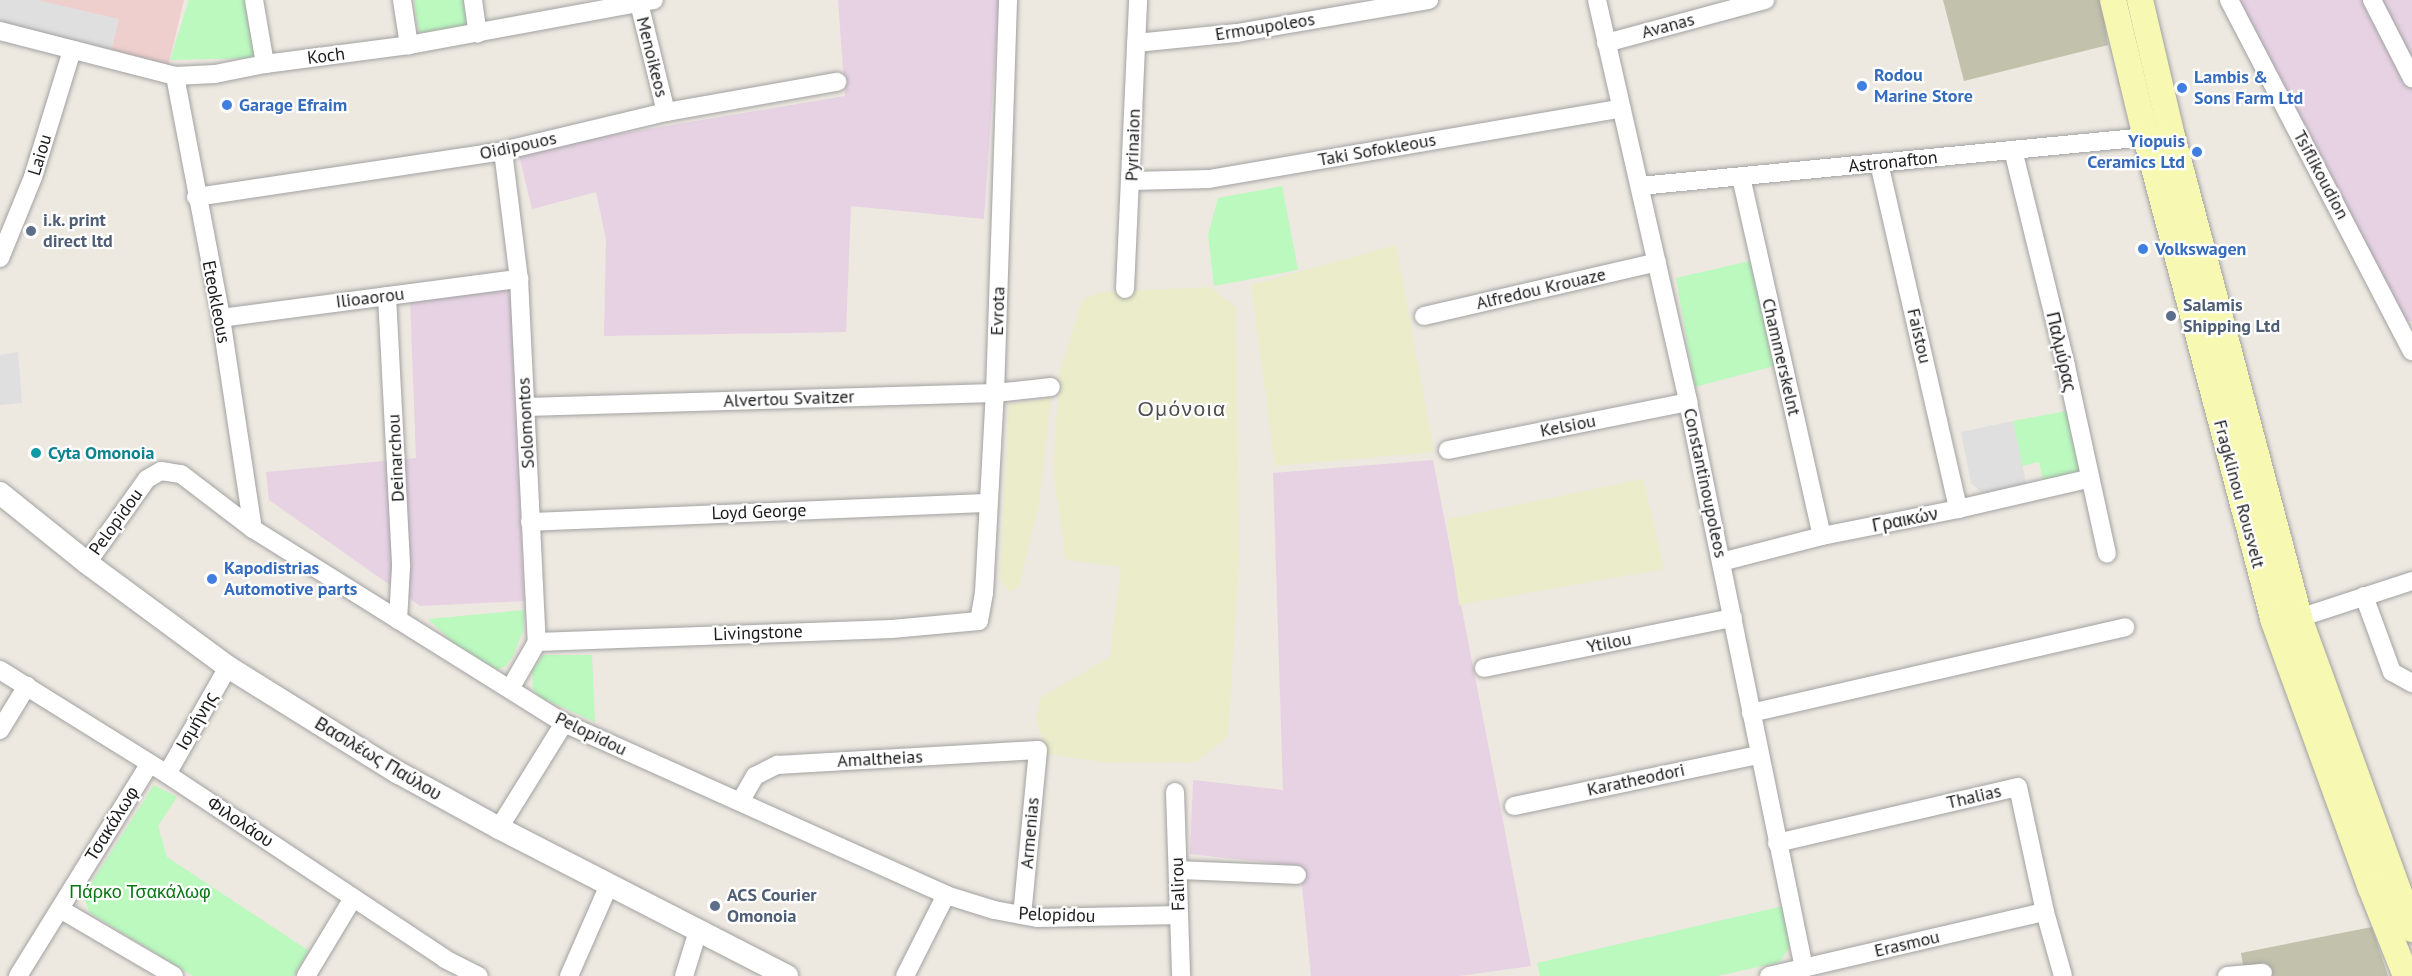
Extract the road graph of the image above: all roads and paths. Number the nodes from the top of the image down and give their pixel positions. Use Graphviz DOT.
graph roads {
  1 [pos="254,0"];
  2 [pos="402,0"];
  3 [pos="473,0"];
  4 [pos="1008,0"];
  5 [pos="1138,0"];
  6 [pos="1429,0"];
  7 [pos="1597,0"];
  8 [pos="1765,0"];
  9 [pos="2114,0"];
  10 [pos="2140,0"];
  11 [pos="2229,0"];
  12 [pos="2372,0"];
  13 [pos="646,1"];
  14 [pos="0,31"];
  15 [pos="478,34"];
  16 [pos="1606,42"];
  17 [pos="1136,43"];
  18 [pos="409,45"];
  19 [pos="72,50"];
  20 [pos="265,64"];
  21 [pos="175,76"];
  22 [pos="2412,78"];
  23 [pos="837,82"];
  24 [pos="1620,109"];
  25 [pos="666,112"];
  26 [pos="2146,137"];
  27 [pos="2013,150"];
  28 [pos="503,151"];
  29 [pos="1879,164"];
  30 [pos="1741,177"];
  31 [pos="1132,181"];
  32 [pos="1640,186"];
  33 [pos="196,197"];
  34 [pos="0,258"];
  35 [pos="1657,262"];
  36 [pos="519,279"];
  37 [pos="1125,289"];
  38 [pos="387,296"];
  39 [pos="1424,316"];
  40 [pos="220,318"];
  41 [pos="2410,343"];
  42 [pos="1051,387"];
  43 [pos="995,393"];
  44 [pos="1688,402"];
  45 [pos="526,407"];
  46 [pos="1448,450"];
  47 [pos="2088,479"];
  48 [pos="0,492"];
  49 [pos="988,503"];
  50 [pos="1958,509"];
  51 [pos="530,522"];
  52 [pos="254,529"];
  53 [pos="1822,536"];
  54 [pos="2107,554"];
  55 [pos="1721,562"];
  56 [pos="87,563"];
  57 [pos="2412,580"];
  58 [pos="2364,596"];
  59 [pos="1733,618"];
  60 [pos="2299,618"];
  61 [pos="398,620"];
  62 [pos="979,621"];
  63 [pos="2125,627"];
  64 [pos="537,642"];
  65 [pos="228,668"];
  66 [pos="1484,668"];
  67 [pos="0,670"];
  68 [pos="2412,683"];
  69 [pos="27,686"];
  70 [pos="510,689"];
  71 [pos="1751,713"];
  72 [pos="564,723"];
  73 [pos="0,730"];
  74 [pos="1038,750"];
  75 [pos="1759,754"];
  76 [pos="149,765"];
  77 [pos="167,774"];
  78 [pos="1175,792"];
  79 [pos="740,802"];
  80 [pos="1514,806"];
  81 [pos="499,828"];
  82 [pos="1776,843"];
  83 [pos="1178,870"];
  84 [pos="1297,874"];
  85 [pos="609,885"];
  86 [pos="946,895"];
  87 [pos="353,898"];
  88 [pos="60,909"];
  89 [pos="2045,912"];
  90 [pos="1022,915"];
  91 [pos="1179,915"];
  92 [pos="2412,929"];
  93 [pos="698,931"];
  94 [pos="443,967"];
  95 [pos="1804,969"];
  96 [pos="2263,973"];
  97 [pos="170,975"];
  98 [pos="18,976"];
  99 [pos="306,976"];
  100 [pos="479,976"];
  101 [pos="569,976"];
  102 [pos="684,976"];
  103 [pos="787,976"];
  104 [pos="904,976"];
  105 [pos="1181,976"];
  106 [pos="1769,976"];
  107 [pos="2063,976"];
  108 [pos="2227,976"];
  109 [pos="2406,976"];
  1 -- 20 [label="street"];
  2 -- 18 [label="street"];
  3 -- 15 [label="street"];
  4 -- 43 [label="street, Evrota"];
  5 -- 17 [label="street, Pyrinaion"];
  6 -- 17 [label="street, Ermoupoleos"];
  7 -- 16 [label="street, Constantinoupoleos"];
  8 -- 16 [label="street, Avanas"];
  9 -- 26 [label="main road, Fragklinou Rousvelt"];
  10 -- 60 [label="main road, Fragklinou Rousvelt"];
  11 -- 41 [label="street, Tsiflikoudion"];
  12 -- 22 [label="street"];
  13 -- 15 [label="street, Koch"];
  13 -- 25 [label="street, Menoikeos"];
  14 -- 19 [label="street, Koch"];
  15 -- 18 [label="street, Koch"];
  16 -- 24 [label="street, Constantinoupoleos"];
  17 -- 31 [label="street, Pyrinaion"];
  18 -- 20 [label="street, Koch"];
  19 -- 21 [label="street, Koch"];
  19 -- 34 [label="street, Laiou"];
  20 -- 21 [label="street, Koch"];
  21 -- 33 [label="street, Eteokleous"];
  23 -- 25 [label="street, Oidipouos"];
  24 -- 31 [label="street, Taki Sofokleous"];
  24 -- 32 [label="street, Constantinoupoleos"];
  25 -- 28 [label="street, Oidipouos"];
  26 -- 27 [label="street, Astronafton"];
  26 -- 109 [label="main road, Fragklinou Rousvelt"];
  27 -- 29 [label="street, Astronafton"];
  27 -- 47 [label="street, Παλμύρας"];
  28 -- 33 [label="street, Oidipouos"];
  28 -- 36 [label="street, Solomontos"];
  29 -- 30 [label="street, Astronafton"];
  29 -- 50 [label="street, Faistou"];
  30 -- 32 [label="street, Astronafton"];
  30 -- 53 [label="street, Chammerskelnt"];
  31 -- 37 [label="street, Pyrinaion"];
  32 -- 35 [label="street, Constantinoupoleos"];
  33 -- 40 [label="street, Eteokleous"];
  35 -- 39 [label="street, Alfredou Krouaze"];
  35 -- 44 [label="street, Constantinoupoleos"];
  36 -- 38 [label="street, Ilioaorou"];
  36 -- 45 [label="street, Solomontos"];
  38 -- 40 [label="street, Ilioaorou"];
  38 -- 61 [label="street, Deinarchou"];
  40 -- 52 [label="street, Eteokleous"];
  42 -- 43 [label="street, Alvertou Svaitzer"];
  43 -- 45 [label="street, Alvertou Svaitzer"];
  43 -- 49 [label="street, Evrota"];
  44 -- 46 [label="street, Kelsiou"];
  44 -- 55 [label="street, Constantinoupoleos"];
  45 -- 51 [label="street, Solomontos"];
  47 -- 50 [label="street, Γραικών"];
  47 -- 54 [label="street, Παλμύρας"];
  48 -- 56 [label="street, Βασιλέως Παύλου"];
  49 -- 51 [label="street, Loyd George"];
  49 -- 62 [label="street, Evrota"];
  50 -- 53 [label="street, Γραικών"];
  51 -- 64 [label="street, Solomontos"];
  52 -- 56 [label="street, Pelopidou"];
  52 -- 61 [label="street, Pelopidou"];
  53 -- 55 [label="street, Γραικών"];
  55 -- 59 [label="street, Constantinoupoleos"];
  56 -- 65 [label="street, Βασιλέως Παύλου"];
  57 -- 58 [label="street"];
  58 -- 60 [label="street"];
  58 -- 68 [label="street"];
  59 -- 66 [label="street, Ytilou"];
  59 -- 71 [label="street, Constantinoupoleos"];
  60 -- 92 [label="main road, Fragklinou Rousvelt"];
  61 -- 70 [label="street, Pelopidou"];
  62 -- 64 [label="street, Livingstone"];
  63 -- 71 [label="street"];
  64 -- 70 [label="street"];
  65 -- 77 [label="street, Ισμήνης"];
  65 -- 81 [label="street, Βασιλέως Παύλου"];
  67 -- 69 [label="street, Φιλολάου"];
  69 -- 73 [label="street"];
  69 -- 76 [label="street, Φιλολάου"];
  70 -- 72 [label="street, Pelopidou"];
  71 -- 75 [label="street, Constantinoupoleos"];
  72 -- 79 [label="street, Pelopidou"];
  72 -- 81 [label="street"];
  74 -- 79 [label="street, Amaltheias"];
  74 -- 90 [label="street, Armenias"];
  75 -- 80 [label="street, Karatheodori"];
  75 -- 82 [label="street, Constantinoupoleos"];
  76 -- 77 [label="street, Φιλολάου"];
  76 -- 88 [label="street, Τσακάλωφ"];
  77 -- 87 [label="street, Φιλολάου"];
  78 -- 83 [label="street, Falirou"];
  79 -- 86 [label="street, Pelopidou"];
  81 -- 85 [label="street, Βασιλέως Παύλου"];
  82 -- 89 [label="street, Thalias"];
  82 -- 95 [label="street, Constantinoupoleos"];
  83 -- 84 [label="street"];
  83 -- 91 [label="street, Falirou"];
  85 -- 93 [label="street, Βασιλέως Παύλου"];
  85 -- 101 [label="street"];
  86 -- 90 [label="street, Pelopidou"];
  86 -- 104 [label="street"];
  87 -- 94 [label="street, Φιλολάου"];
  87 -- 99 [label="street"];
  88 -- 97 [label="street"];
  88 -- 98 [label="street, Τσακάλωφ"];
  89 -- 95 [label="street, Erasmou"];
  89 -- 107 [label="street, Thalias"];
  90 -- 91 [label="street, Pelopidou"];
  91 -- 105 [label="street, Falirou"];
  93 -- 102 [label="street"];
  93 -- 103 [label="street, Βασιλέως Παύλου"];
  94 -- 100 [label="street, Φιλολάου"];
  95 -- 106 [label="street, Erasmou"];
  96 -- 108 [label="street"];
}
